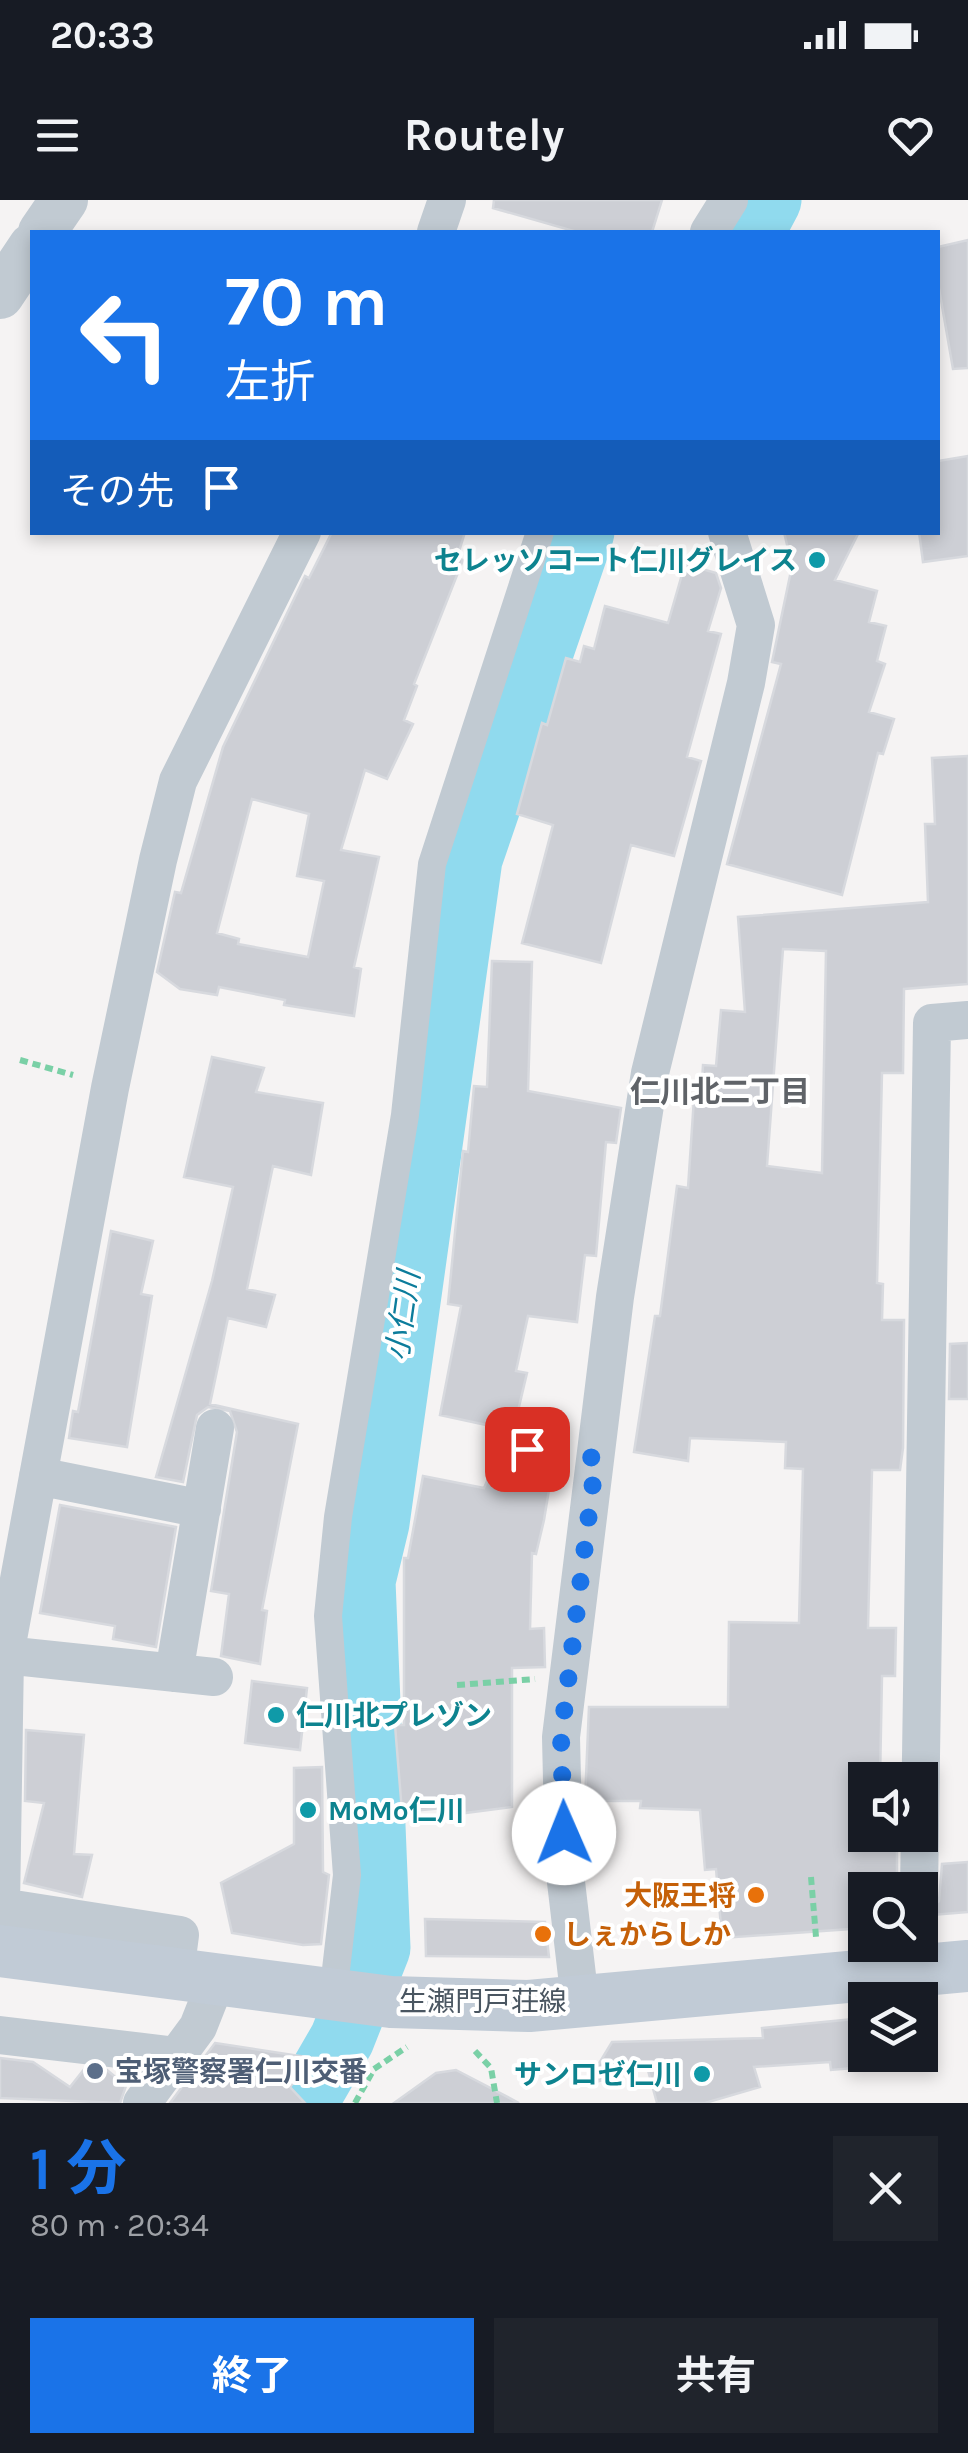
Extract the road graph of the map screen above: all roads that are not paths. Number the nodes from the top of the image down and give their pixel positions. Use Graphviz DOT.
graph roads {
  1 [pos="64,200"];
  2 [pos="447,200"];
  3 [pos="729,200"];
  4 [pos="43,230"];
  5 [pos="437,230"];
  6 [pos="711,230"];
  7 [pos="30,249"];
  8 [pos="0,295"];
  9 [pos="301,535"];
  10 [pos="539,535"];
  11 [pos="728,535"];
  12 [pos="968,1020"];
  13 [pos="215,1428"];
  14 [pos="38,1476"];
  15 [pos="202,1509"];
  16 [pos="6,1656"];
  17 [pos="174,1673"];
  18 [pos="214,1678"];
  19 [pos="920,1872"];
  20 [pos="0,1951"];
  21 [pos="918,1962"];
  22 [pos="196,1976"];
  23 [pos="333,1995"];
  24 [pos="580,2002"];
  25 [pos="0,2035"];
  26 [pos="177,2056"];
  27 [pos="142,2103"];
  1 -- 4 [label="street"];
  2 -- 5 [label="street"];
  3 -- 6 [label="street"];
  7 -- 8 [label="street"];
  9 -- 14 [label="street"];
  10 -- 23 [label="street"];
  11 -- 24 [label="street"];
  12 -- 19 [label="street"];
  13 -- 15 [label="street"];
  14 -- 15 [label="street"];
  14 -- 16 [label="street"];
  15 -- 17 [label="street"];
  16 -- 17 [label="street"];
  16 -- 22 [label="street"];
  17 -- 18 [label="street"];
  20 -- 22 [label="main road, 生瀬門戸荘線"];
  21 -- 24 [label="main road, 生瀬門戸荘線"];
  22 -- 23 [label="main road, 生瀬門戸荘線"];
  22 -- 26 [label="street"];
  23 -- 24 [label="main road, 生瀬門戸荘線"];
  25 -- 26 [label="street"];
  26 -- 27 [label="street"];
}
